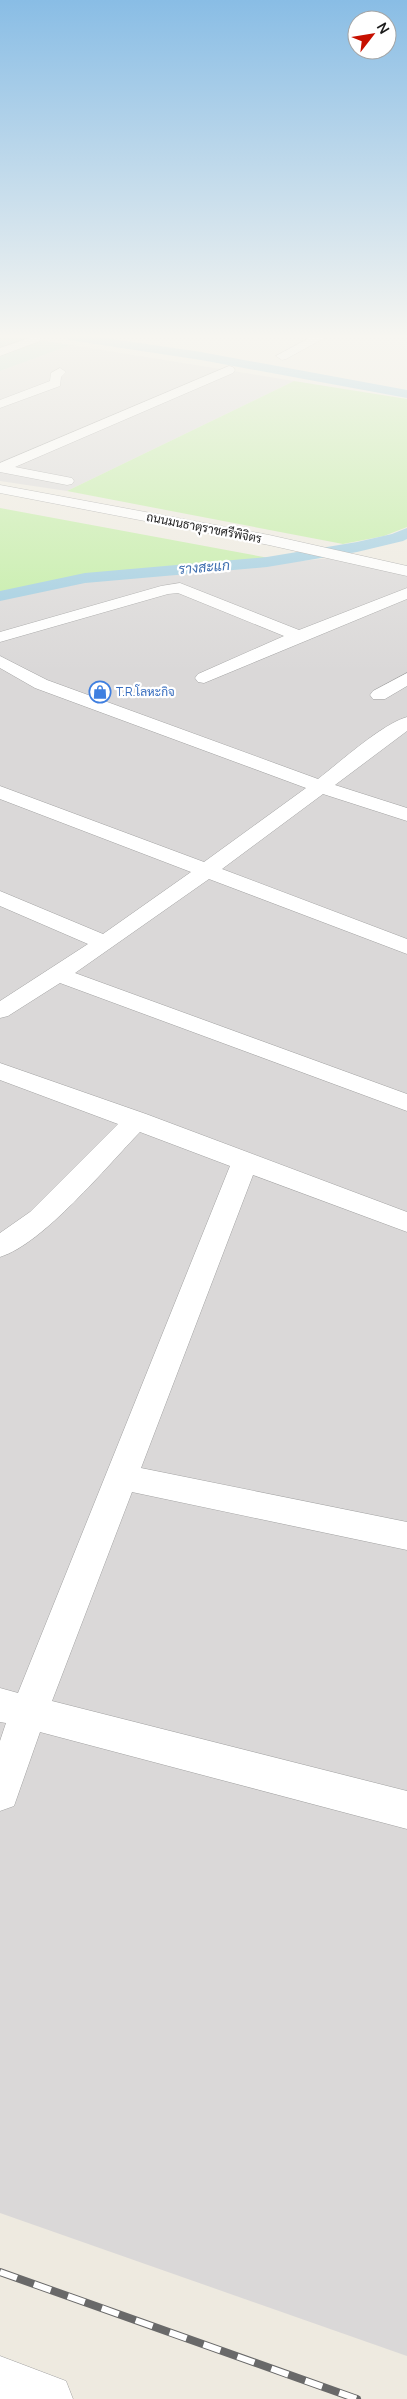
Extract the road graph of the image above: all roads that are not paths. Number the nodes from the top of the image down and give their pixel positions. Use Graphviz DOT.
graph roads {
  1 [pos="47,448"];
  2 [pos="0,468"];
  3 [pos="67,481"];
  4 [pos="2,490"];
  5 [pos="277,539"];
  6 [pos="361,554"];
  7 [pos="407,559"];
  8 [pos="407,571"];
  9 [pos="407,593"];
  10 [pos="299,636"];
  11 [pos="0,637"];
  12 [pos="0,661"];
  13 [pos="204,678"];
  14 [pos="407,678"];
  15 [pos="379,695"];
  16 [pos="407,723"];
  17 [pos="321,787"];
  18 [pos="0,792"];
  19 [pos="407,815"];
  20 [pos="206,871"];
  21 [pos="0,898"];
  22 [pos="103,942"];
  23 [pos="407,947"];
  24 [pos="59,975"];
  25 [pos="0,1011"];
  26 [pos="0,1071"];
  27 [pos="407,1103"];
  28 [pos="137,1120"];
  29 [pos="245,1161"];
  30 [pos="407,1222"];
  31 [pos="0,1247"];
  32 [pos="121,1477"];
  33 [pos="407,1536"];
  34 [pos="15,1709"];
  35 [pos="0,1794"];
  36 [pos="407,1810"];
  37 [pos="0,2382"];
  38 [pos="48,2399"];
  1 -- 2 [label="street"];
  2 -- 3 [label="street"];
  4 -- 5 [label="street, ถนนมนธาตุราชศรีพิจิตร"];
  5 -- 6 [label="street, ถนนมนธาตุราชศรีพิจิตร"];
  5 -- 6 [label="street, ถนนมนธาตุราชศรีพิจิตร"];
  6 -- 7 [label="street, ถนนมนธาตุราชศรีพิจิตร"];
  6 -- 8 [label="street, ถนนมนธาตุราชศรีพิจิตร"];
  9 -- 10 [label="street"];
  10 -- 11 [label="street"];
  10 -- 13 [label="street"];
  12 -- 17 [label="street"];
  14 -- 15 [label="street"];
  16 -- 17 [label="street"];
  17 -- 19 [label="street"];
  17 -- 20 [label="street"];
  18 -- 20 [label="street"];
  20 -- 22 [label="street"];
  20 -- 23 [label="street"];
  21 -- 22 [label="street"];
  22 -- 24 [label="street"];
  24 -- 25 [label="street"];
  24 -- 27 [label="street"];
  26 -- 28 [label="street"];
  28 -- 29 [label="street"];
  28 -- 31 [label="street"];
  29 -- 30 [label="street"];
  29 -- 32 [label="street"];
  32 -- 33 [label="street"];
  32 -- 34 [label="street"];
  34 -- 35 [label="street"];
  34 -- 36 [label="street"];
  37 -- 38 [label="street"];
}
